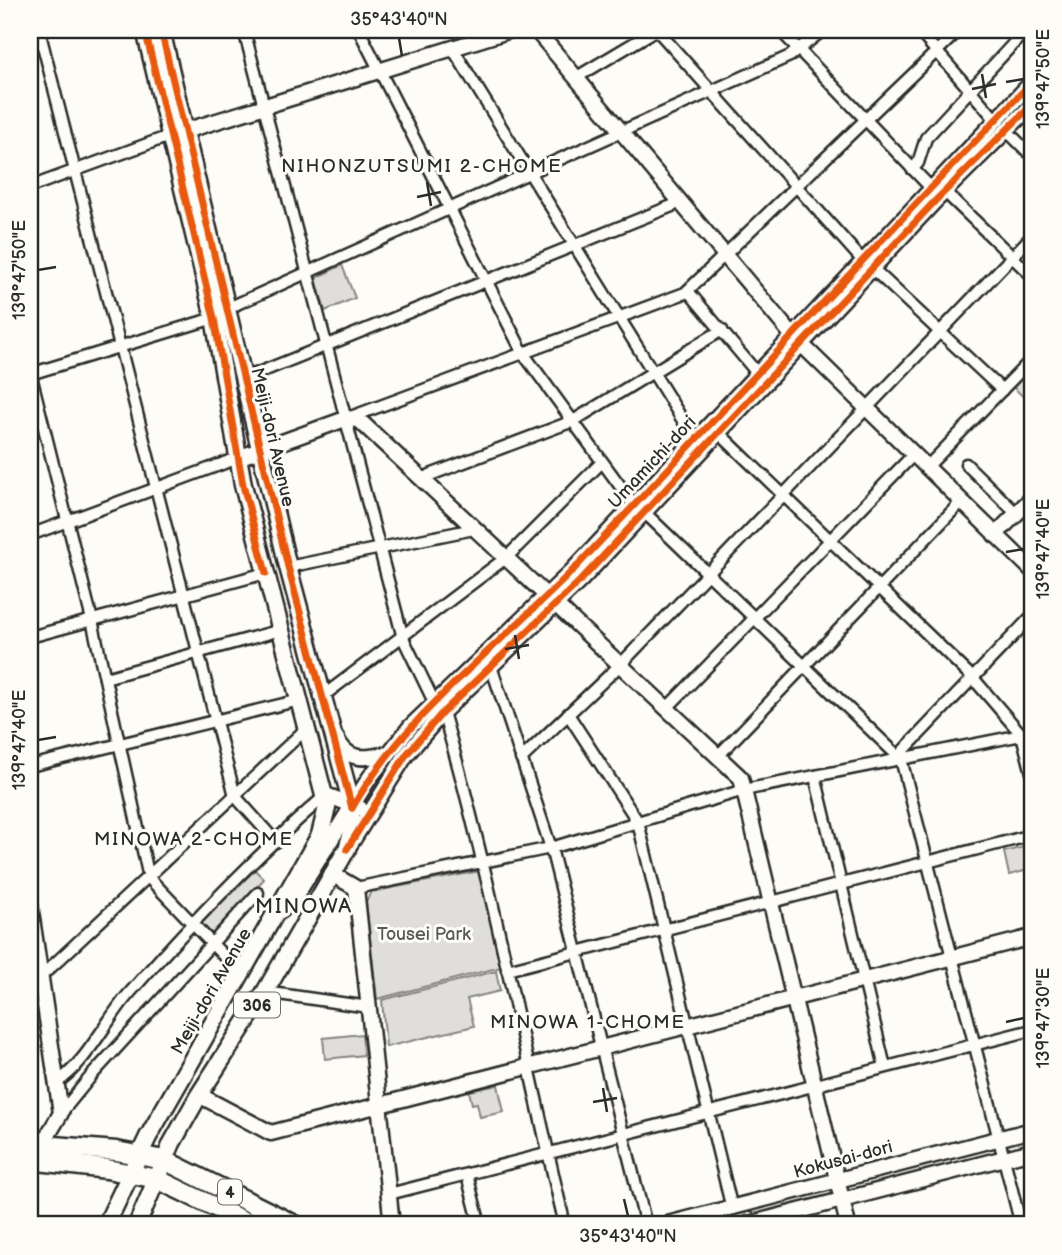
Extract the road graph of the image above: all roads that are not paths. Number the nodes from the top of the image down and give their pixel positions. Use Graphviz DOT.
graph roads {
  1 [pos="39,30"];
  2 [pos="145,30"];
  3 [pos="161,30"];
  4 [pos="244,30"];
  5 [pos="359,30"];
  6 [pos="511,30"];
  7 [pos="536,30"];
  8 [pos="656,30"];
  9 [pos="780,30"];
  10 [pos="823,30"];
  11 [pos="918,30"];
  12 [pos="959,30"];
  13 [pos="1026,30"];
  14 [pos="453,49"];
  15 [pos="800,51"];
  16 [pos="936,52"];
  17 [pos="379,70"];
  18 [pos="577,77"];
  19 [pos="1032,82"];
  20 [pos="968,90"];
  21 [pos="711,91"];
  22 [pos="265,105"];
  23 [pos="1032,105"];
  24 [pos="864,119"];
  25 [pos="996,120"];
  26 [pos="621,131"];
  27 [pos="1006,131"];
  28 [pos="178,132"];
  29 [pos="1032,156"];
  30 [pos="912,169"];
  31 [pos="74,171"];
  32 [pos="529,173"];
  33 [pos="30,187"];
  34 [pos="794,187"];
  35 [pos="938,190"];
  36 [pos="679,201"];
  37 [pos="449,209"];
  38 [pos="1032,236"];
  39 [pos="575,246"];
  40 [pos="724,255"];
  41 [pos="1013,257"];
  42 [pos="868,265"];
  43 [pos="308,272"];
  44 [pos="1032,276"];
  45 [pos="486,282"];
  46 [pos="688,291"];
  47 [pos="228,308"];
  48 [pos="214,318"];
  49 [pos="619,318"];
  50 [pos="722,330"];
  51 [pos="941,331"];
  52 [pos="797,340"];
  53 [pos="327,345"];
  54 [pos="119,346"];
  55 [pos="523,353"];
  56 [pos="1032,359"];
  57 [pos="653,371"];
  58 [pos="30,373"];
  59 [pos="757,373"];
  60 [pos="243,379"];
  61 [pos="1002,390"];
  62 [pos="867,410"];
  63 [pos="348,418"];
  64 [pos="573,421"];
  65 [pos="719,433"];
  66 [pos="695,440"];
  67 [pos="259,450"];
  68 [pos="914,454"];
  69 [pos="238,458"];
  70 [pos="602,463"];
  71 [pos="966,464"];
  72 [pos="926,468"];
  73 [pos="425,480"];
  74 [pos="156,489"];
  75 [pos="784,495"];
  76 [pos="1032,498"];
  77 [pos="961,502"];
  78 [pos="639,509"];
  79 [pos="1017,514"];
  80 [pos="67,522"];
  81 [pos="473,526"];
  82 [pos="995,535"];
  83 [pos="30,536"];
  84 [pos="830,539"];
  85 [pos="380,549"];
  86 [pos="508,558"];
  87 [pos="288,567"];
  88 [pos="1032,570"];
  89 [pos="266,573"];
  90 [pos="707,574"];
  91 [pos="879,588"];
  92 [pos="182,596"];
  93 [pos="551,599"];
  94 [pos="1032,616"];
  95 [pos="753,618"];
  96 [pos="92,620"];
  97 [pos="281,630"];
  98 [pos="30,637"];
  99 [pos="403,638"];
  100 [pos="197,654"];
  101 [pos="621,664"];
  102 [pos="491,666"];
  103 [pos="804,666"];
  104 [pos="105,678"];
  105 [pos="973,678"];
  106 [pos="323,696"];
  107 [pos="300,700"];
  108 [pos="438,707"];
  109 [pos="667,708"];
  110 [pos="568,714"];
  111 [pos="215,720"];
  112 [pos="331,726"];
  113 [pos="308,727"];
  114 [pos="1027,734"];
  115 [pos="120,743"];
  116 [pos="387,754"];
  117 [pos="406,755"];
  118 [pos="718,756"];
  119 [pos="521,759"];
  120 [pos="901,759"];
  121 [pos="30,766"];
  122 [pos="1032,772"];
  123 [pos="816,776"];
  124 [pos="744,790"];
  125 [pos="326,795"];
  126 [pos="235,796"];
  127 [pos="352,808"];
  128 [pos="638,822"];
  129 [pos="1032,835"];
  130 [pos="276,842"];
  131 [pos="551,848"];
  132 [pos="347,849"];
  133 [pos="484,862"];
  134 [pos="927,863"];
  135 [pos="332,874"];
  136 [pos="149,878"];
  137 [pos="841,885"];
  138 [pos="356,888"];
  139 [pos="258,893"];
  140 [pos="772,904"];
  141 [pos="30,905"];
  142 [pos="275,918"];
  143 [pos="191,923"];
  144 [pos="663,931"];
  145 [pos="1032,937"];
  146 [pos="212,944"];
  147 [pos="577,953"];
  148 [pos="952,958"];
  149 [pos="507,970"];
  150 [pos="243,976"];
  151 [pos="35,978"];
  152 [pos="864,980"];
  153 [pos="265,992"];
  154 [pos="795,997"];
  155 [pos="369,1007"];
  156 [pos="687,1026"];
  157 [pos="1032,1030"];
  158 [pos="974,1044"];
  159 [pos="601,1049"];
  160 [pos="885,1067"];
  161 [pos="527,1068"];
  162 [pos="57,1082"];
  163 [pos="814,1085"];
  164 [pos="199,1095"];
  165 [pos="379,1105"];
  166 [pos="61,1113"];
  167 [pos="708,1113"];
  168 [pos="1032,1130"];
  169 [pos="623,1135"];
  170 [pos="1000,1139"];
  171 [pos="36,1145"];
  172 [pos="1032,1151"];
  173 [pos="139,1154"];
  174 [pos="548,1154"];
  175 [pos="1006,1159"];
  176 [pos="30,1160"];
  177 [pos="164,1160"];
  178 [pos="131,1173"];
  179 [pos="467,1175"];
  180 [pos="157,1179"];
  181 [pos="837,1180"];
  182 [pos="389,1194"];
  183 [pos="842,1199"];
  184 [pos="732,1209"];
  185 [pos="106,1225"];
  186 [pos="137,1225"];
  187 [pos="252,1225"];
  188 [pos="296,1225"];
  189 [pos="392,1225"];
  190 [pos="480,1225"];
  191 [pos="565,1225"];
  192 [pos="646,1225"];
  193 [pos="664,1225"];
  194 [pos="745,1225"];
  195 [pos="848,1225"];
  196 [pos="1021,1225"];
  1 -- 31 [label="street"];
  2 -- 28 [label="main road, Meiji-dori Avenue / 306"];
  3 -- 28 [label="main road, Meiji-dori Avenue / 306"];
  4 -- 22 [label="street"];
  5 -- 17 [label="street"];
  6 -- 14 [label="street"];
  7 -- 18 [label="street"];
  8 -- 18 [label="street"];
  8 -- 21 [label="street"];
  9 -- 15 [label="street"];
  10 -- 15 [label="street"];
  11 -- 16 [label="street"];
  12 -- 16 [label="street"];
  13 -- 20 [label="street"];
  14 -- 17 [label="street"];
  14 -- 32 [label="street"];
  15 -- 21 [label="street"];
  15 -- 24 [label="street"];
  16 -- 20 [label="street"];
  16 -- 24 [label="street"];
  17 -- 22 [label="street"];
  17 -- 37 [label="street"];
  18 -- 26 [label="street"];
  19 -- 25 [label="street, Umamichi-dori"];
  20 -- 25 [label="street"];
  20 -- 30 [label="street"];
  21 -- 26 [label="street"];
  21 -- 34 [label="street"];
  22 -- 28 [label="street"];
  22 -- 43 [label="street"];
  23 -- 27 [label="street"];
  24 -- 30 [label="street"];
  24 -- 34 [label="street"];
  25 -- 35 [label="street, Umamichi-dori"];
  26 -- 32 [label="street"];
  26 -- 36 [label="street"];
  27 -- 29 [label="street"];
  27 -- 35 [label="street"];
  28 -- 31 [label="street"];
  28 -- 47 [label="main road, Meiji-dori Avenue / 306"];
  28 -- 48 [label="main road, Meiji-dori Avenue / 306"];
  30 -- 35 [label="street"];
  31 -- 33 [label="street"];
  31 -- 54 [label="street"];
  32 -- 37 [label="street"];
  32 -- 39 [label="street"];
  34 -- 40 [label="street"];
  34 -- 42 [label="street"];
  35 -- 41 [label="street"];
  35 -- 42 [label="street, Umamichi-dori"];
  36 -- 39 [label="street"];
  36 -- 40 [label="street"];
  37 -- 43 [label="street"];
  37 -- 45 [label="street"];
  38 -- 41 [label="street"];
  39 -- 45 [label="street"];
  39 -- 49 [label="street"];
  40 -- 46 [label="street"];
  40 -- 52 [label="street"];
  41 -- 44 [label="street"];
  41 -- 51 [label="street"];
  42 -- 51 [label="street"];
  42 -- 52 [label="street, Umamichi-dori"];
  43 -- 47 [label="street"];
  43 -- 53 [label="street"];
  45 -- 53 [label="street"];
  45 -- 55 [label="street"];
  46 -- 49 [label="street"];
  46 -- 50 [label="street"];
  47 -- 48 [label="street"];
  47 -- 60 [label="main road, Meiji-dori Avenue / 306"];
  48 -- 54 [label="street"];
  48 -- 69 [label="main road, Meiji-dori Avenue / 306"];
  49 -- 55 [label="street"];
  49 -- 57 [label="street"];
  50 -- 57 [label="street"];
  50 -- 59 [label="street"];
  51 -- 61 [label="street"];
  51 -- 62 [label="street"];
  52 -- 59 [label="street, Umamichi-dori"];
  52 -- 62 [label="street"];
  52 -- 65 [label="street"];
  53 -- 60 [label="street"];
  53 -- 63 [label="street"];
  54 -- 58 [label="street"];
  54 -- 74 [label="street"];
  55 -- 63 [label="street"];
  55 -- 64 [label="street"];
  56 -- 61 [label="street"];
  57 -- 64 [label="street"];
  57 -- 66 [label="street"];
  58 -- 80 [label="street"];
  59 -- 66 [label="street, Umamichi-dori"];
  60 -- 67 [label="main road, Meiji-dori Avenue / 306"];
  61 -- 72 [label="street"];
  62 -- 68 [label="street"];
  62 -- 75 [label="street"];
  63 -- 67 [label="street"];
  63 -- 73 [label="street"];
  63 -- 85 [label="street"];
  64 -- 70 [label="street"];
  64 -- 73 [label="street"];
  65 -- 75 [label="street"];
  65 -- 78 [label="street"];
  66 -- 78 [label="street, Umamichi-dori"];
  67 -- 69 [label="street"];
  67 -- 87 [label="main road, Meiji-dori Avenue / 306"];
  68 -- 72 [label="street"];
  68 -- 84 [label="street"];
  69 -- 74 [label="street"];
  69 -- 89 [label="main road, Meiji-dori Avenue / 306"];
  70 -- 78 [label="street"];
  70 -- 86 [label="street"];
  71 -- 79 [label="street"];
  72 -- 77 [label="street"];
  73 -- 81 [label="street"];
  74 -- 80 [label="street"];
  74 -- 92 [label="street"];
  75 -- 84 [label="street"];
  75 -- 90 [label="street"];
  76 -- 79 [label="street"];
  77 -- 82 [label="street"];
  77 -- 91 [label="street"];
  78 -- 90 [label="street"];
  78 -- 93 [label="street, Umamichi-dori"];
  79 -- 82 [label="street"];
  80 -- 83 [label="street"];
  80 -- 96 [label="street"];
  81 -- 85 [label="street"];
  81 -- 86 [label="street"];
  82 -- 88 [label="street"];
  84 -- 91 [label="street"];
  84 -- 95 [label="street"];
  85 -- 87 [label="street"];
  85 -- 99 [label="street"];
  86 -- 93 [label="street"];
  86 -- 99 [label="street"];
  87 -- 106 [label="main road, Meiji-dori Avenue / 306"];
  89 -- 92 [label="street"];
  89 -- 97 [label="main road, Meiji-dori Avenue / 306"];
  90 -- 95 [label="street"];
  90 -- 101 [label="street"];
  91 -- 103 [label="street"];
  91 -- 105 [label="street"];
  92 -- 96 [label="street"];
  92 -- 100 [label="street"];
  93 -- 101 [label="street"];
  93 -- 102 [label="street"];
  93 -- 108 [label="street, Umamichi-dori"];
  94 -- 105 [label="street"];
  95 -- 103 [label="street"];
  95 -- 109 [label="street"];
  96 -- 98 [label="street"];
  96 -- 104 [label="street"];
  97 -- 100 [label="street"];
  97 -- 107 [label="main road, Meiji-dori Avenue / 306"];
  99 -- 106 [label="street"];
  99 -- 108 [label="street"];
  100 -- 104 [label="street"];
  100 -- 111 [label="street"];
  101 -- 109 [label="street"];
  101 -- 110 [label="street"];
  102 -- 108 [label="street"];
  102 -- 119 [label="street"];
  103 -- 118 [label="street"];
  103 -- 120 [label="street"];
  104 -- 115 [label="street"];
  105 -- 114 [label="street"];
  105 -- 120 [label="street"];
  106 -- 112 [label="main road, Meiji-dori Avenue / 306"];
  107 -- 111 [label="street"];
  107 -- 113 [label="main road, Meiji-dori Avenue / 306"];
  108 -- 116 [label="street, Umamichi-dori"];
  108 -- 117 [label="street"];
  108 -- 133 [label="street"];
  109 -- 118 [label="street"];
  110 -- 119 [label="street"];
  110 -- 128 [label="street"];
  111 -- 115 [label="street"];
  111 -- 126 [label="street"];
  112 -- 116 [label="street"];
  112 -- 127 [label="main road, Meiji-dori Avenue / 306"];
  113 -- 125 [label="main road, Meiji-dori Avenue / 306"];
  113 -- 126 [label="street"];
  114 -- 120 [label="street"];
  114 -- 122 [label="street"];
  115 -- 121 [label="street"];
  115 -- 136 [label="street"];
  116 -- 127 [label="street, Umamichi-dori"];
  117 -- 127 [label="street, Umamichi-dori"];
  117 -- 132 [label="street"];
  118 -- 124 [label="street"];
  119 -- 131 [label="street"];
  120 -- 123 [label="street"];
  120 -- 134 [label="street"];
  123 -- 124 [label="street"];
  123 -- 137 [label="street"];
  124 -- 128 [label="street"];
  124 -- 140 [label="street"];
  125 -- 127 [label="street"];
  125 -- 130 [label="street"];
  125 -- 142 [label="main road, Meiji-dori Avenue / 306"];
  126 -- 130 [label="street"];
  126 -- 136 [label="street"];
  127 -- 132 [label="main road, Meiji-dori Avenue / 306"];
  127 -- 142 [label="street, Umamichi-dori"];
  128 -- 131 [label="street"];
  128 -- 144 [label="street"];
  129 -- 134 [label="street"];
  130 -- 143 [label="street"];
  131 -- 133 [label="street"];
  131 -- 147 [label="street"];
  132 -- 135 [label="main road, Meiji-dori Avenue / 306"];
  133 -- 138 [label="street"];
  133 -- 149 [label="street"];
  134 -- 137 [label="street"];
  134 -- 148 [label="street"];
  135 -- 138 [label="street"];
  135 -- 153 [label="main road, Meiji-dori Avenue / 306"];
  136 -- 143 [label="street"];
  136 -- 151 [label="street"];
  137 -- 140 [label="street"];
  137 -- 152 [label="street"];
  138 -- 155 [label="street"];
  139 -- 146 [label="street"];
  140 -- 144 [label="street"];
  140 -- 154 [label="street"];
  141 -- 151 [label="street"];
  142 -- 150 [label="main road, Meiji-dori Avenue / 306"];
  143 -- 146 [label="street"];
  143 -- 162 [label="street"];
  144 -- 147 [label="street"];
  144 -- 156 [label="street"];
  145 -- 148 [label="street"];
  146 -- 150 [label="street"];
  146 -- 166 [label="street"];
  147 -- 149 [label="street"];
  147 -- 159 [label="street"];
  148 -- 152 [label="street"];
  148 -- 158 [label="street"];
  149 -- 161 [label="street"];
  150 -- 173 [label="main road, Meiji-dori Avenue / 306"];
  151 -- 162 [label="street"];
  152 -- 154 [label="street"];
  152 -- 160 [label="street"];
  153 -- 155 [label="street"];
  153 -- 164 [label="main road, Meiji-dori Avenue / 306"];
  154 -- 156 [label="street"];
  154 -- 163 [label="street"];
  155 -- 165 [label="street"];
  156 -- 159 [label="street"];
  156 -- 167 [label="street"];
  157 -- 158 [label="street"];
  158 -- 160 [label="street"];
  158 -- 170 [label="street"];
  159 -- 161 [label="street"];
  159 -- 169 [label="street"];
  160 -- 163 [label="street"];
  161 -- 165 [label="street"];
  161 -- 174 [label="street"];
  162 -- 166 [label="street"];
  163 -- 167 [label="street"];
  163 -- 181 [label="street"];
  164 -- 165 [label="street"];
  164 -- 177 [label="main road, Meiji-dori Avenue / 306"];
  165 -- 182 [label="street"];
  166 -- 171 [label="street"];
  167 -- 169 [label="street"];
  167 -- 184 [label="street"];
  168 -- 170 [label="street, Kokusai-dori"];
  169 -- 174 [label="street"];
  169 -- 192 [label="street"];
  170 -- 175 [label="street"];
  170 -- 181 [label="street, Kokusai-dori"];
  171 -- 173 [label="highway, 4"];
  172 -- 175 [label="street"];
  173 -- 177 [label="highway, 4"];
  173 -- 178 [label="main road, 306"];
  174 -- 179 [label="street"];
  174 -- 191 [label="street"];
  175 -- 183 [label="street"];
  175 -- 196 [label="street"];
  176 -- 178 [label="highway, 4"];
  177 -- 180 [label="main road, 306"];
  177 -- 188 [label="highway, 4"];
  178 -- 180 [label="highway, 4"];
  178 -- 185 [label="main road, 306"];
  179 -- 182 [label="street"];
  179 -- 190 [label="street"];
  180 -- 186 [label="main road, 306"];
  180 -- 187 [label="highway, 4"];
  181 -- 183 [label="street"];
  181 -- 184 [label="street, Kokusai-dori"];
  182 -- 189 [label="street"];
  183 -- 194 [label="street"];
  183 -- 195 [label="street"];
  184 -- 193 [label="street, Kokusai-dori"];
}
